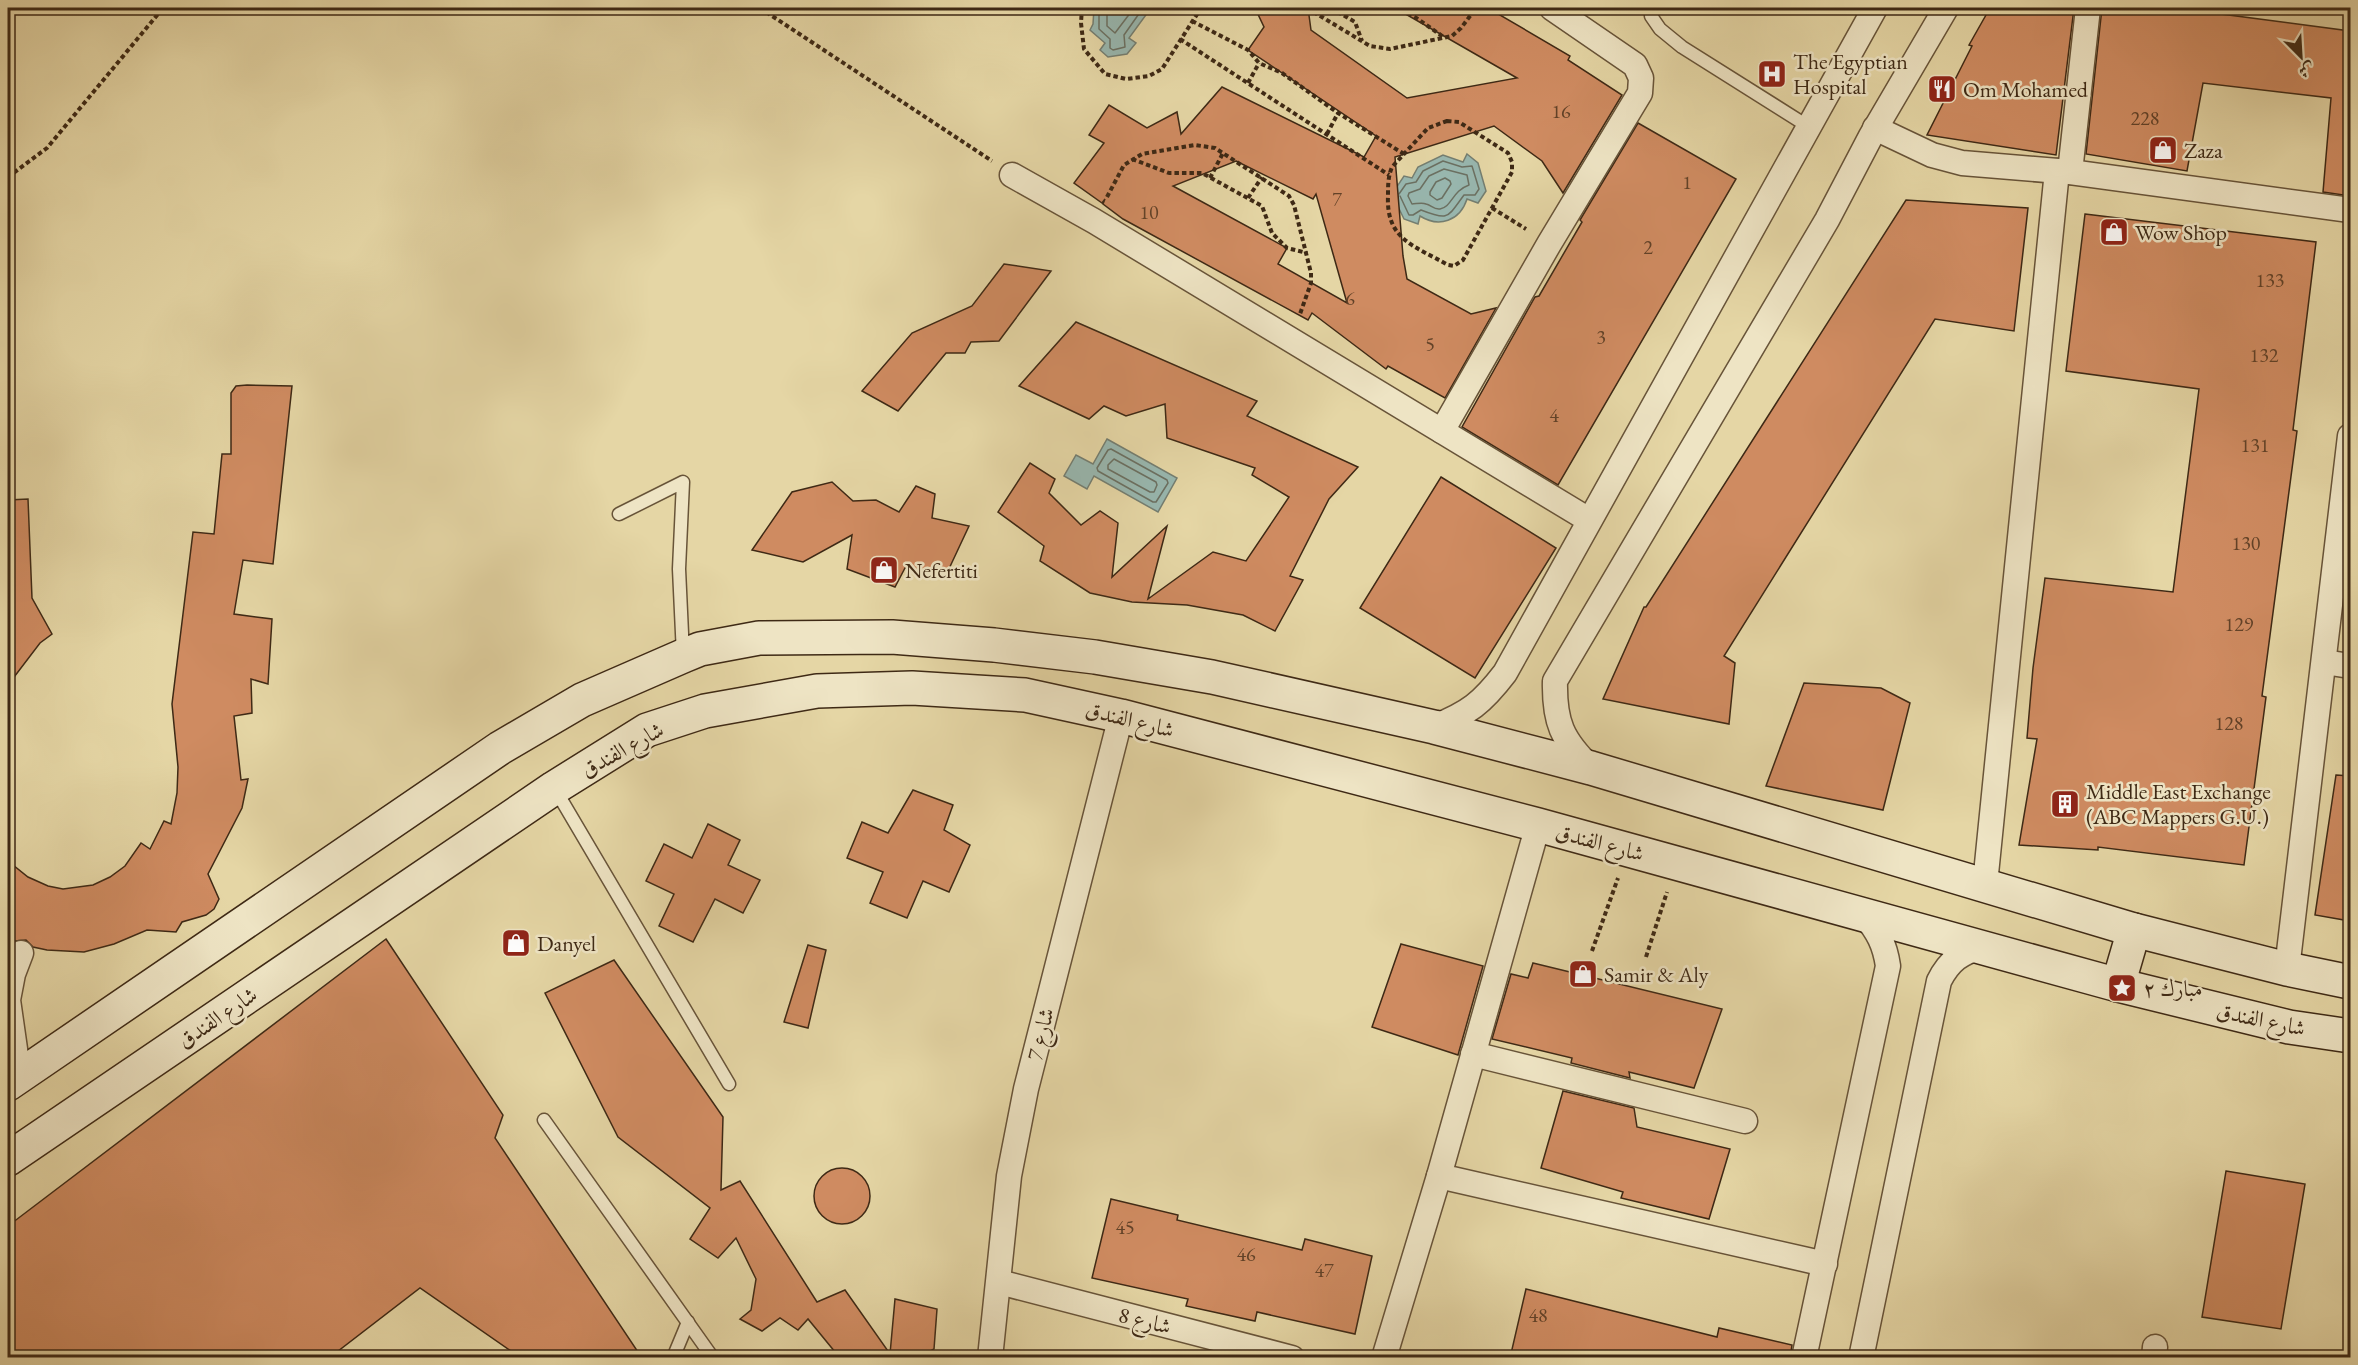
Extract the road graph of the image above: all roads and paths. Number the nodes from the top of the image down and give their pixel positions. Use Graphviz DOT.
graph roads {
  1 [pos="163,8"];
  2 [pos="760,8"];
  3 [pos="1082,8"];
  4 [pos="1201,8"];
  5 [pos="1307,8"];
  6 [pos="1331,8"];
  7 [pos="1402,8"];
  8 [pos="1476,8"];
  9 [pos="1552,8"];
  10 [pos="1651,8"];
  11 [pos="1875,8"];
  12 [pos="1946,8"];
  13 [pos="2088,8"];
  14 [pos="1340,10"];
  15 [pos="1192,21"];
  16 [pos="1446,38"];
  17 [pos="1180,39"];
  18 [pos="1362,41"];
  19 [pos="1259,63"];
  20 [pos="1248,83"];
  21 [pos="1338,113"];
  22 [pos="1809,127"];
  23 [pos="1875,128"];
  24 [pos="1327,134"];
  25 [pos="1223,153"];
  26 [pos="1404,154"];
  27 [pos="1132,159"];
  28 [pos="2063,171"];
  29 [pos="1012,175"];
  30 [pos="1389,175"];
  31 [pos="8,177"];
  32 [pos="1262,177"];
  33 [pos="1210,178"];
  34 [pos="1248,198"];
  35 [pos="1492,208"];
  36 [pos="2350,210"];
  37 [pos="1094,221"];
  38 [pos="1549,244"];
  39 [pos="1307,253"];
  40 [pos="1290,340"];
  41 [pos="1442,431"];
  42 [pos="2350,436"];
  43 [pos="619,514"];
  44 [pos="1589,520"];
  45 [pos="2345,536"];
  46 [pos="683,656"];
  47 [pos="2324,662"];
  48 [pos="2350,666"];
  49 [pos="1121,716"];
  50 [pos="1434,727"];
  51 [pos="1591,768"];
  52 [pos="554,788"];
  53 [pos="1538,825"];
  54 [pos="1628,850"];
  55 [pos="1676,863"];
  56 [pos="1985,884"];
  57 [pos="1864,915"];
  58 [pos="2134,930"];
  59 [pos="1982,947"];
  60 [pos="1592,951"];
  61 [pos="21,953"];
  62 [pos="1646,957"];
  63 [pos="2287,969"];
  64 [pos="2350,982"];
  65 [pos="2118,985"];
  66 [pos="2350,1036"];
  67 [pos="1473,1054"];
  68 [pos="13,1080"];
  69 [pos="729,1084"];
  70 [pos="544,1120"];
  71 [pos="1745,1121"];
  72 [pos="8,1159"];
  73 [pos="1439,1176"];
  74 [pos="1825,1264"];
  75 [pos="999,1282"];
  76 [pos="688,1322"];
  77 [pos="673,1358"];
  78 [pos="713,1358"];
  79 [pos="990,1358"];
  80 [pos="1292,1358"];
  81 [pos="1384,1358"];
  82 [pos="1804,1358"];
  83 [pos="1861,1358"];
  1 -- 31 [label="path"];
  2 -- 29 [label="path"];
  3 -- 17 [label="path"];
  4 -- 15 [label="path"];
  5 -- 18 [label="path"];
  6 -- 14 [label="path"];
  7 -- 16 [label="path"];
  8 -- 16 [label="path"];
  9 -- 38 [label="street"];
  10 -- 22 [label="lane"];
  11 -- 22 [label="street"];
  12 -- 23 [label="street"];
  13 -- 28 [label="street"];
  14 -- 18 [label="path"];
  15 -- 17 [label="path"];
  15 -- 19 [label="path"];
  16 -- 18 [label="path"];
  17 -- 20 [label="path"];
  19 -- 20 [label="path"];
  19 -- 21 [label="path"];
  20 -- 24 [label="path"];
  21 -- 24 [label="path"];
  21 -- 26 [label="path"];
  22 -- 44 [label="street"];
  23 -- 28 [label="street"];
  23 -- 51 [label="street"];
  24 -- 30 [label="path"];
  25 -- 27 [label="path"];
  25 -- 32 [label="path"];
  25 -- 33 [label="path"];
  26 -- 30 [label="path"];
  26 -- 35 [label="path"];
  27 -- 33 [label="path"];
  27 -- 37 [label="path"];
  28 -- 36 [label="street"];
  28 -- 56 [label="street"];
  29 -- 37 [label="street"];
  30 -- 35 [label="path"];
  32 -- 34 [label="path"];
  32 -- 39 [label="path"];
  33 -- 34 [label="path"];
  34 -- 39 [label="path"];
  35 -- 38 [label="path"];
  37 -- 40 [label="street"];
  38 -- 41 [label="street"];
  39 -- 40 [label="path"];
  40 -- 41 [label="street"];
  41 -- 44 [label="street"];
  42 -- 45 [label="street"];
  43 -- 46 [label="lane"];
  44 -- 50 [label="street"];
  45 -- 47 [label="street"];
  46 -- 50 [label="street"];
  46 -- 68 [label="street"];
  47 -- 48 [label="street"];
  47 -- 63 [label="street"];
  49 -- 52 [label="street, شارع الفندق"];
  49 -- 53 [label="street, شارع الفندق"];
  49 -- 75 [label="street, شارع 7"];
  50 -- 51 [label="street"];
  51 -- 56 [label="street"];
  52 -- 69 [label="lane"];
  52 -- 72 [label="street, شارع الفندق"];
  53 -- 54 [label="street, شارع الفندق"];
  53 -- 67 [label="street"];
  54 -- 55 [label="street, شارع الفندق"];
  54 -- 60 [label="path"];
  55 -- 57 [label="street, شارع الفندق"];
  55 -- 62 [label="path"];
  56 -- 58 [label="street"];
  57 -- 59 [label="street, شارع الفندق"];
  57 -- 74 [label="street"];
  58 -- 63 [label="street"];
  58 -- 65 [label="street"];
  59 -- 65 [label="street, شارع الفندق"];
  59 -- 83 [label="street"];
  61 -- 68 [label="street"];
  63 -- 64 [label="street"];
  65 -- 66 [label="street, شارع الفندق"];
  67 -- 71 [label="street"];
  67 -- 73 [label="street"];
  70 -- 76 [label="lane"];
  73 -- 74 [label="street"];
  73 -- 81 [label="street"];
  74 -- 82 [label="street"];
  75 -- 79 [label="street, شارع 7"];
  75 -- 80 [label="street, شارع 8"];
  76 -- 77 [label="lane"];
  76 -- 78 [label="lane"];
}
